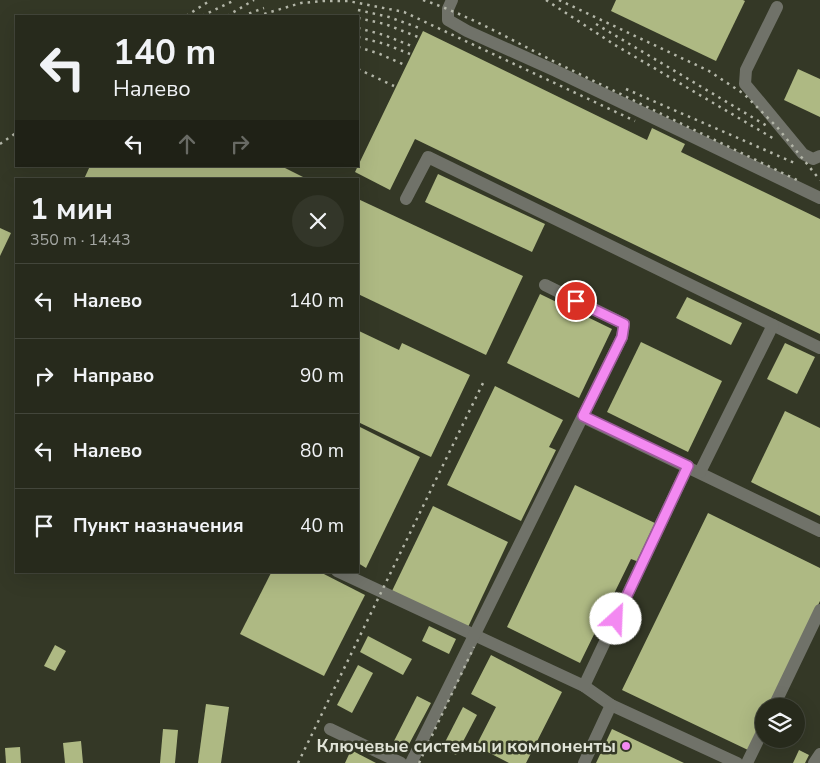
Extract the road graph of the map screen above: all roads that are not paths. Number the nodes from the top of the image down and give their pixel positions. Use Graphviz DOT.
graph roads {
  1 [pos="452,0"];
  2 [pos="776,7"];
  3 [pos="820,156"];
  4 [pos="820,198"];
  5 [pos="406,199"];
  6 [pos="545,285"];
  7 [pos="773,325"];
  8 [pos="820,348"];
  9 [pos="583,416"];
  10 [pos="688,466"];
  11 [pos="700,472"];
  12 [pos="820,531"];
  13 [pos="341,573"];
  14 [pos="820,610"];
  15 [pos="474,636"];
  16 [pos="584,686"];
  17 [pos="778,698"];
  18 [pos="611,705"];
  19 [pos="330,729"];
  20 [pos="755,747"];
  21 [pos="820,754"];
  22 [pos="401,763"];
  23 [pos="410,763"];
  24 [pos="584,763"];
  25 [pos="737,763"];
  26 [pos="747,763"];
  27 [pos="814,763"];
  1 -- 4 [label="street"];
  2 -- 3 [label="street"];
  5 -- 7 [label="street"];
  6 -- 9 [label="street"];
  7 -- 8 [label="street"];
  7 -- 11 [label="street"];
  9 -- 10 [label="street"];
  9 -- 15 [label="street"];
  10 -- 11 [label="street"];
  10 -- 16 [label="street"];
  11 -- 12 [label="street"];
  13 -- 15 [label="street"];
  14 -- 17 [label="street"];
  15 -- 16 [label="street"];
  15 -- 23 [label="street"];
  16 -- 18 [label="street"];
  18 -- 24 [label="street"];
  18 -- 25 [label="street"];
  19 -- 22 [label="street"];
  20 -- 26 [label="street"];
  21 -- 27 [label="street"];
}
